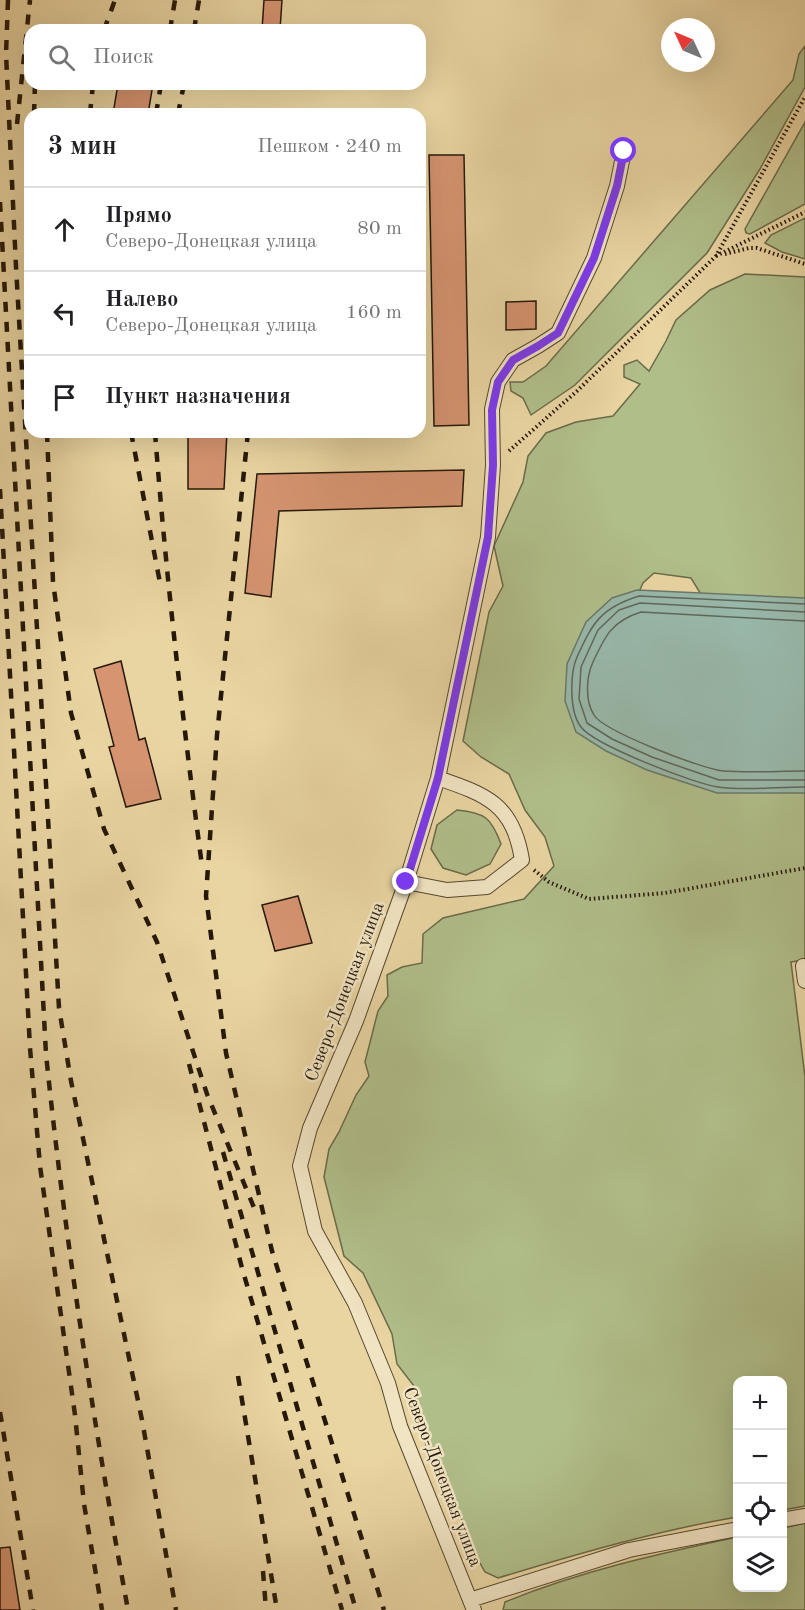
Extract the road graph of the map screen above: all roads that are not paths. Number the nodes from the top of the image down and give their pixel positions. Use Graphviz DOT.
graph roads {
  1 [pos="624,151"];
  2 [pos="438,778"];
  3 [pos="406,882"];
  4 [pos="803,966"];
  5 [pos="805,981"];
  6 [pos="805,1516"];
  7 [pos="787,1519"];
  8 [pos="733,1530"];
  9 [pos="472,1605"];
  1 -- 2 [label="lane, Северо-Донецкая улица"];
  2 -- 3 [label="lane, Северо-Донецкая улица"];
  2 -- 3 [label="lane"];
  3 -- 9 [label="lane, Северо-Донецкая улица"];
  4 -- 5 [label="lane"];
  6 -- 7 [label="lane"];
  8 -- 9 [label="lane"];
}
